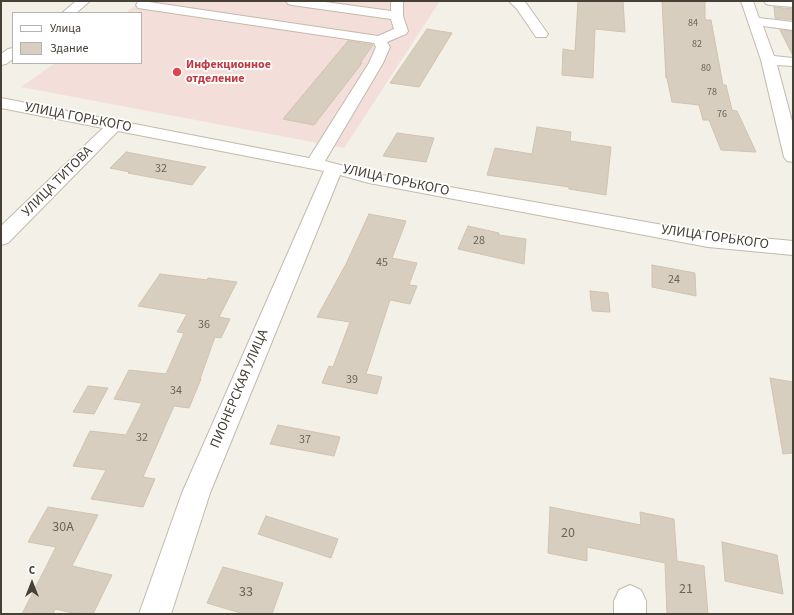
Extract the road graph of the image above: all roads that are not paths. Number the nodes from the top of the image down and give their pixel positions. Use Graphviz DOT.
graph roads {
  1 [pos="84,1"];
  2 [pos="292,1"];
  3 [pos="396,1"];
  4 [pos="515,1"];
  5 [pos="747,1"];
  6 [pos="770,1"];
  7 [pos="793,4"];
  8 [pos="142,5"];
  9 [pos="69,12"];
  10 [pos="344,16"];
  11 [pos="397,16"];
  12 [pos="754,21"];
  13 [pos="793,26"];
  14 [pos="541,34"];
  15 [pos="379,40"];
  16 [pos="12,53"];
  17 [pos="768,60"];
  18 [pos="1,61"];
  19 [pos="793,62"];
  20 [pos="1,103"];
  21 [pos="115,125"];
  22 [pos="793,157"];
  23 [pos="324,166"];
  24 [pos="1,238"];
  25 [pos="793,248"];
  26 [pos="155,614"];
  1 -- 9 [label="street"];
  2 -- 10 [label="street"];
  3 -- 11 [label="street"];
  4 -- 14 [label="street"];
  5 -- 12 [label="street"];
  6 -- 7 [label="street"];
  8 -- 10 [label="street"];
  10 -- 11 [label="street"];
  10 -- 15 [label="street"];
  11 -- 15 [label="street"];
  12 -- 13 [label="street"];
  12 -- 17 [label="street"];
  15 -- 23 [label="street, ПИОНЕРСКАЯ УЛИЦА"];
  16 -- 18 [label="street"];
  17 -- 19 [label="street"];
  17 -- 22 [label="street"];
  20 -- 21 [label="street, УЛИЦА ГОРЬКОГО"];
  21 -- 23 [label="street, УЛИЦА ГОРЬКОГО"];
  21 -- 24 [label="street, УЛИЦА ТИТОВА"];
  23 -- 25 [label="street, УЛИЦА ГОРЬКОГО"];
  23 -- 26 [label="street, ПИОНЕРСКАЯ УЛИЦА"];
}
